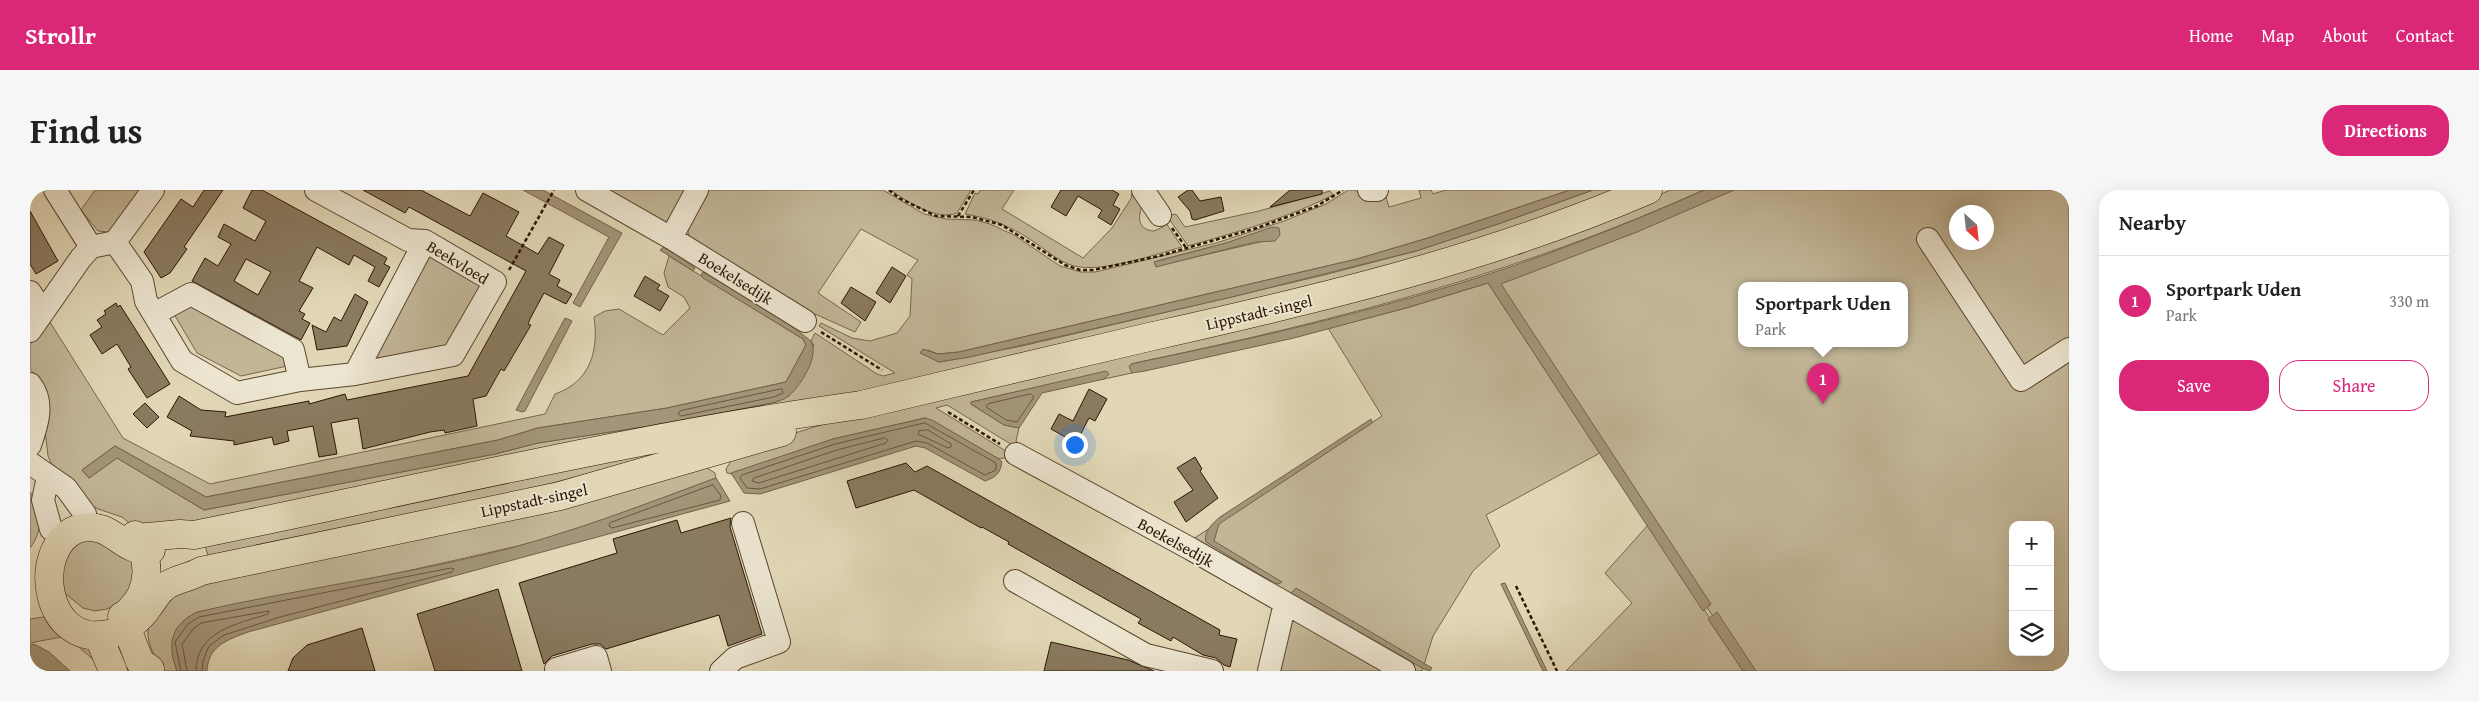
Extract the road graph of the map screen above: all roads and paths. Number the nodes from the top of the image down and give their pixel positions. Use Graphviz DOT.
graph roads {
  1 [pos="55,190"];
  2 [pos="153,190"];
  3 [pos="316,190"];
  4 [pos="587,190"];
  5 [pos="697,190"];
  6 [pos="889,190"];
  7 [pos="974,190"];
  8 [pos="1143,190"];
  9 [pos="1343,190"];
  10 [pos="1369,190"];
  11 [pos="1377,190"];
  12 [pos="1648,190"];
  13 [pos="554,191"];
  14 [pos="958,216"];
  15 [pos="1160,216"];
  16 [pos="671,238"];
  17 [pos="1928,239"];
  18 [pos="425,241"];
  19 [pos="115,242"];
  20 [pos="91,248"];
  21 [pos="1187,249"];
  22 [pos="494,282"];
  23 [pos="30,292"];
  24 [pos="43,312"];
  25 [pos="154,314"];
  26 [pos="805,322"];
  27 [pos="30,331"];
  28 [pos="2069,349"];
  29 [pos="882,370"];
  30 [pos="355,374"];
  31 [pos="300,380"];
  32 [pos="30,384"];
  33 [pos="861,405"];
  34 [pos="948,412"];
  35 [pos="30,445"];
  36 [pos="1016,454"];
  37 [pos="30,462"];
  38 [pos="48,477"];
  39 [pos="743,523"];
  40 [pos="67,524"];
  41 [pos="140,544"];
  42 [pos="35,564"];
  43 [pos="1015,581"];
  44 [pos="1516,586"];
  45 [pos="150,588"];
  46 [pos="1285,603"];
  47 [pos="40,606"];
  48 [pos="128,622"];
  49 [pos="98,635"];
  50 [pos="151,670"];
  51 [pos="113,671"];
  52 [pos="556,671"];
  53 [pos="600,671"];
  54 [pos="721,671"];
  55 [pos="1212,671"];
  56 [pos="1269,671"];
  57 [pos="1404,671"];
  58 [pos="1557,671"];
  1 -- 20 [label="street"];
  2 -- 19 [label="street"];
  3 -- 18 [label="street, Beekvloed"];
  4 -- 16 [label="street, Boekelsedijk"];
  5 -- 16 [label="street"];
  6 -- 14 [label="path"];
  7 -- 14 [label="path"];
  8 -- 15 [label="street"];
  9 -- 21 [label="path"];
  10 -- 11 [label="street"];
  12 -- 33 [label="main road, Lippstadt-singel"];
  13 -- 22 [label="path"];
  14 -- 21 [label="path"];
  15 -- 21 [label="path"];
  16 -- 26 [label="street, Boekelsedijk"];
  17 -- 28 [label="street"];
  18 -- 22 [label="street, Beekvloed"];
  18 -- 30 [label="street"];
  19 -- 20 [label="street"];
  19 -- 25 [label="street, Beekvloed"];
  20 -- 24 [label="street"];
  22 -- 30 [label="street, Beekvloed"];
  23 -- 24 [label="street"];
  24 -- 27 [label="street"];
  25 -- 31 [label="street, Beekvloed"];
  25 -- 31 [label="street"];
  26 -- 29 [label="path"];
  30 -- 31 [label="street, Beekvloed"];
  32 -- 35 [label="street"];
  33 -- 41 [label="main road, Lippstadt-singel"];
  33 -- 45 [label="main road, Lippstadt-singel"];
  34 -- 36 [label="path"];
  36 -- 46 [label="street, Boekelsedijk"];
  37 -- 38 [label="street"];
  38 -- 40 [label="street"];
  38 -- 40 [label="street"];
  39 -- 54 [label="street"];
  40 -- 41 [label="main road"];
  40 -- 42 [label="main road"];
  41 -- 45 [label="main road"];
  42 -- 47 [label="main road"];
  43 -- 55 [label="street"];
  44 -- 58 [label="path"];
  45 -- 48 [label="main road"];
  46 -- 56 [label="street"];
  46 -- 57 [label="street, Boekelsedijk"];
  47 -- 48 [label="main road"];
  47 -- 49 [label="main road"];
  48 -- 49 [label="main road"];
  48 -- 50 [label="main road"];
  49 -- 51 [label="main road"];
  52 -- 53 [label="street"];
}
